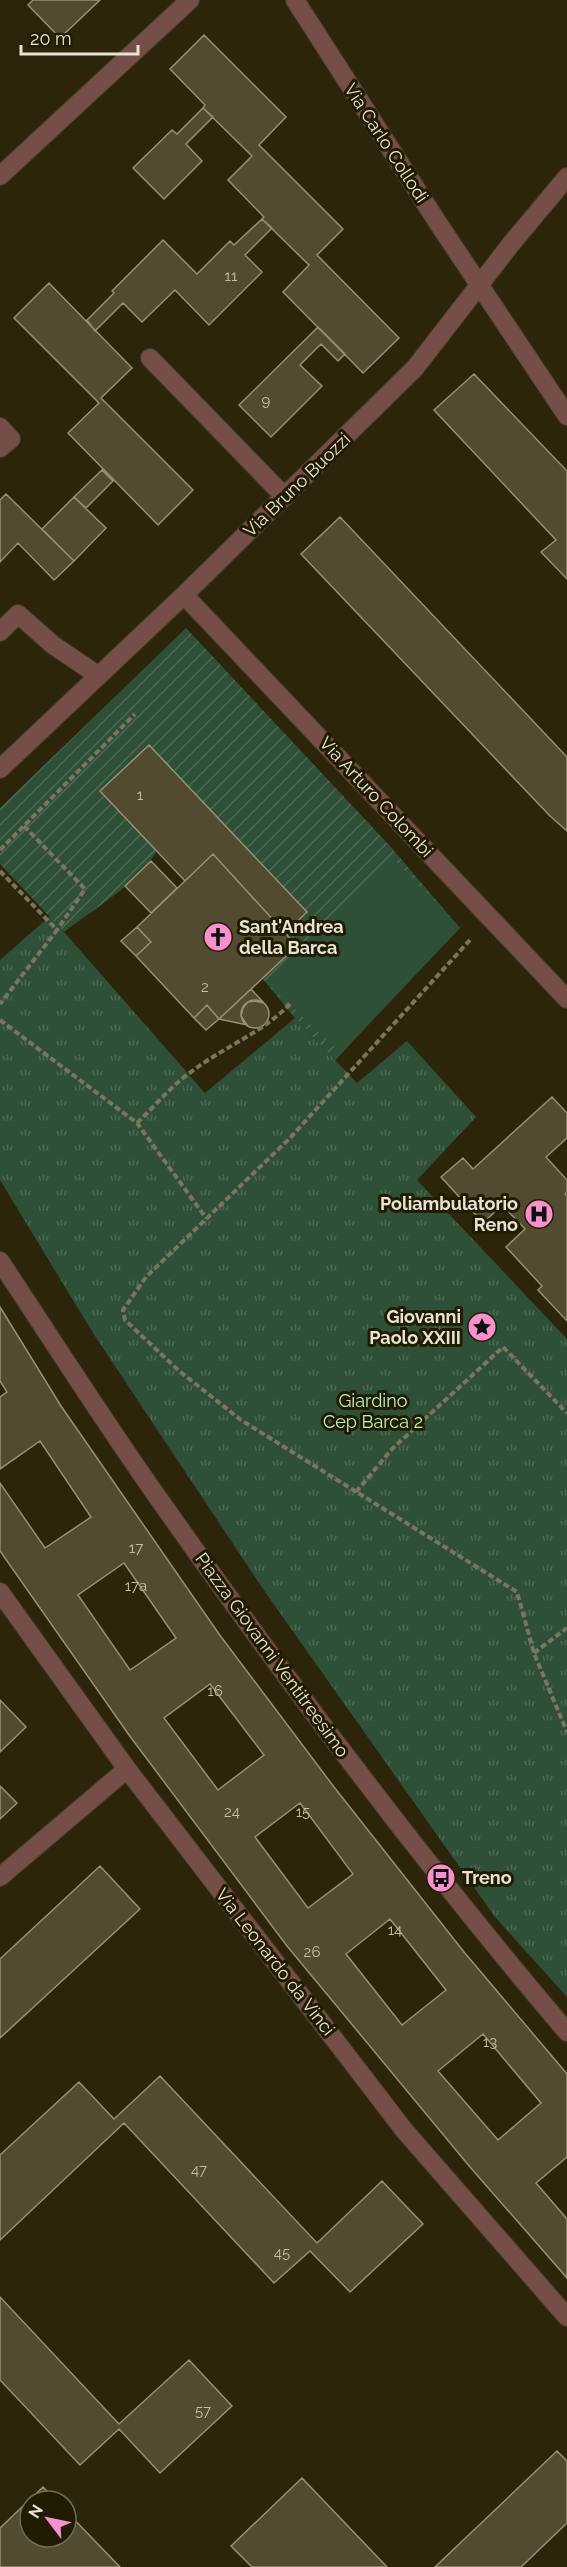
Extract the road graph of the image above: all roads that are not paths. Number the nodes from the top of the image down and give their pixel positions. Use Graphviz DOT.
graph roads {
  1 [pos="190,0"];
  2 [pos="295,0"];
  3 [pos="0,176"];
  4 [pos="567,177"];
  5 [pos="479,285"];
  6 [pos="150,358"];
  7 [pos="567,416"];
  8 [pos="0,427"];
  9 [pos="0,448"];
  10 [pos="285,497"];
  11 [pos="184,595"];
  12 [pos="0,632"];
  13 [pos="99,676"];
  14 [pos="0,769"];
  15 [pos="567,999"];
  16 [pos="0,1261"];
  17 [pos="0,1592"];
  18 [pos="127,1769"];
  19 [pos="0,1877"];
  20 [pos="567,2032"];
  21 [pos="567,2317"];
  1 -- 3 [label="street"];
  2 -- 5 [label="street, Via Carlo Collodi"];
  4 -- 5 [label="street, Via Bruno Buozzi"];
  5 -- 7 [label="street, Via Carlo Collodi"];
  5 -- 10 [label="street, Via Bruno Buozzi"];
  6 -- 10 [label="street"];
  8 -- 9 [label="street"];
  10 -- 11 [label="street, Via Bruno Buozzi"];
  11 -- 13 [label="street, Via Bruno Buozzi"];
  11 -- 15 [label="street, Via Arturo Colombi"];
  12 -- 13 [label="street"];
  13 -- 14 [label="street, Via Bruno Buozzi"];
  16 -- 20 [label="street, Piazza Giovanni Ventitreesimo"];
  17 -- 18 [label="street, Via Leonardo da Vinci"];
  18 -- 19 [label="street"];
  18 -- 21 [label="street, Via Leonardo da Vinci"];
}
